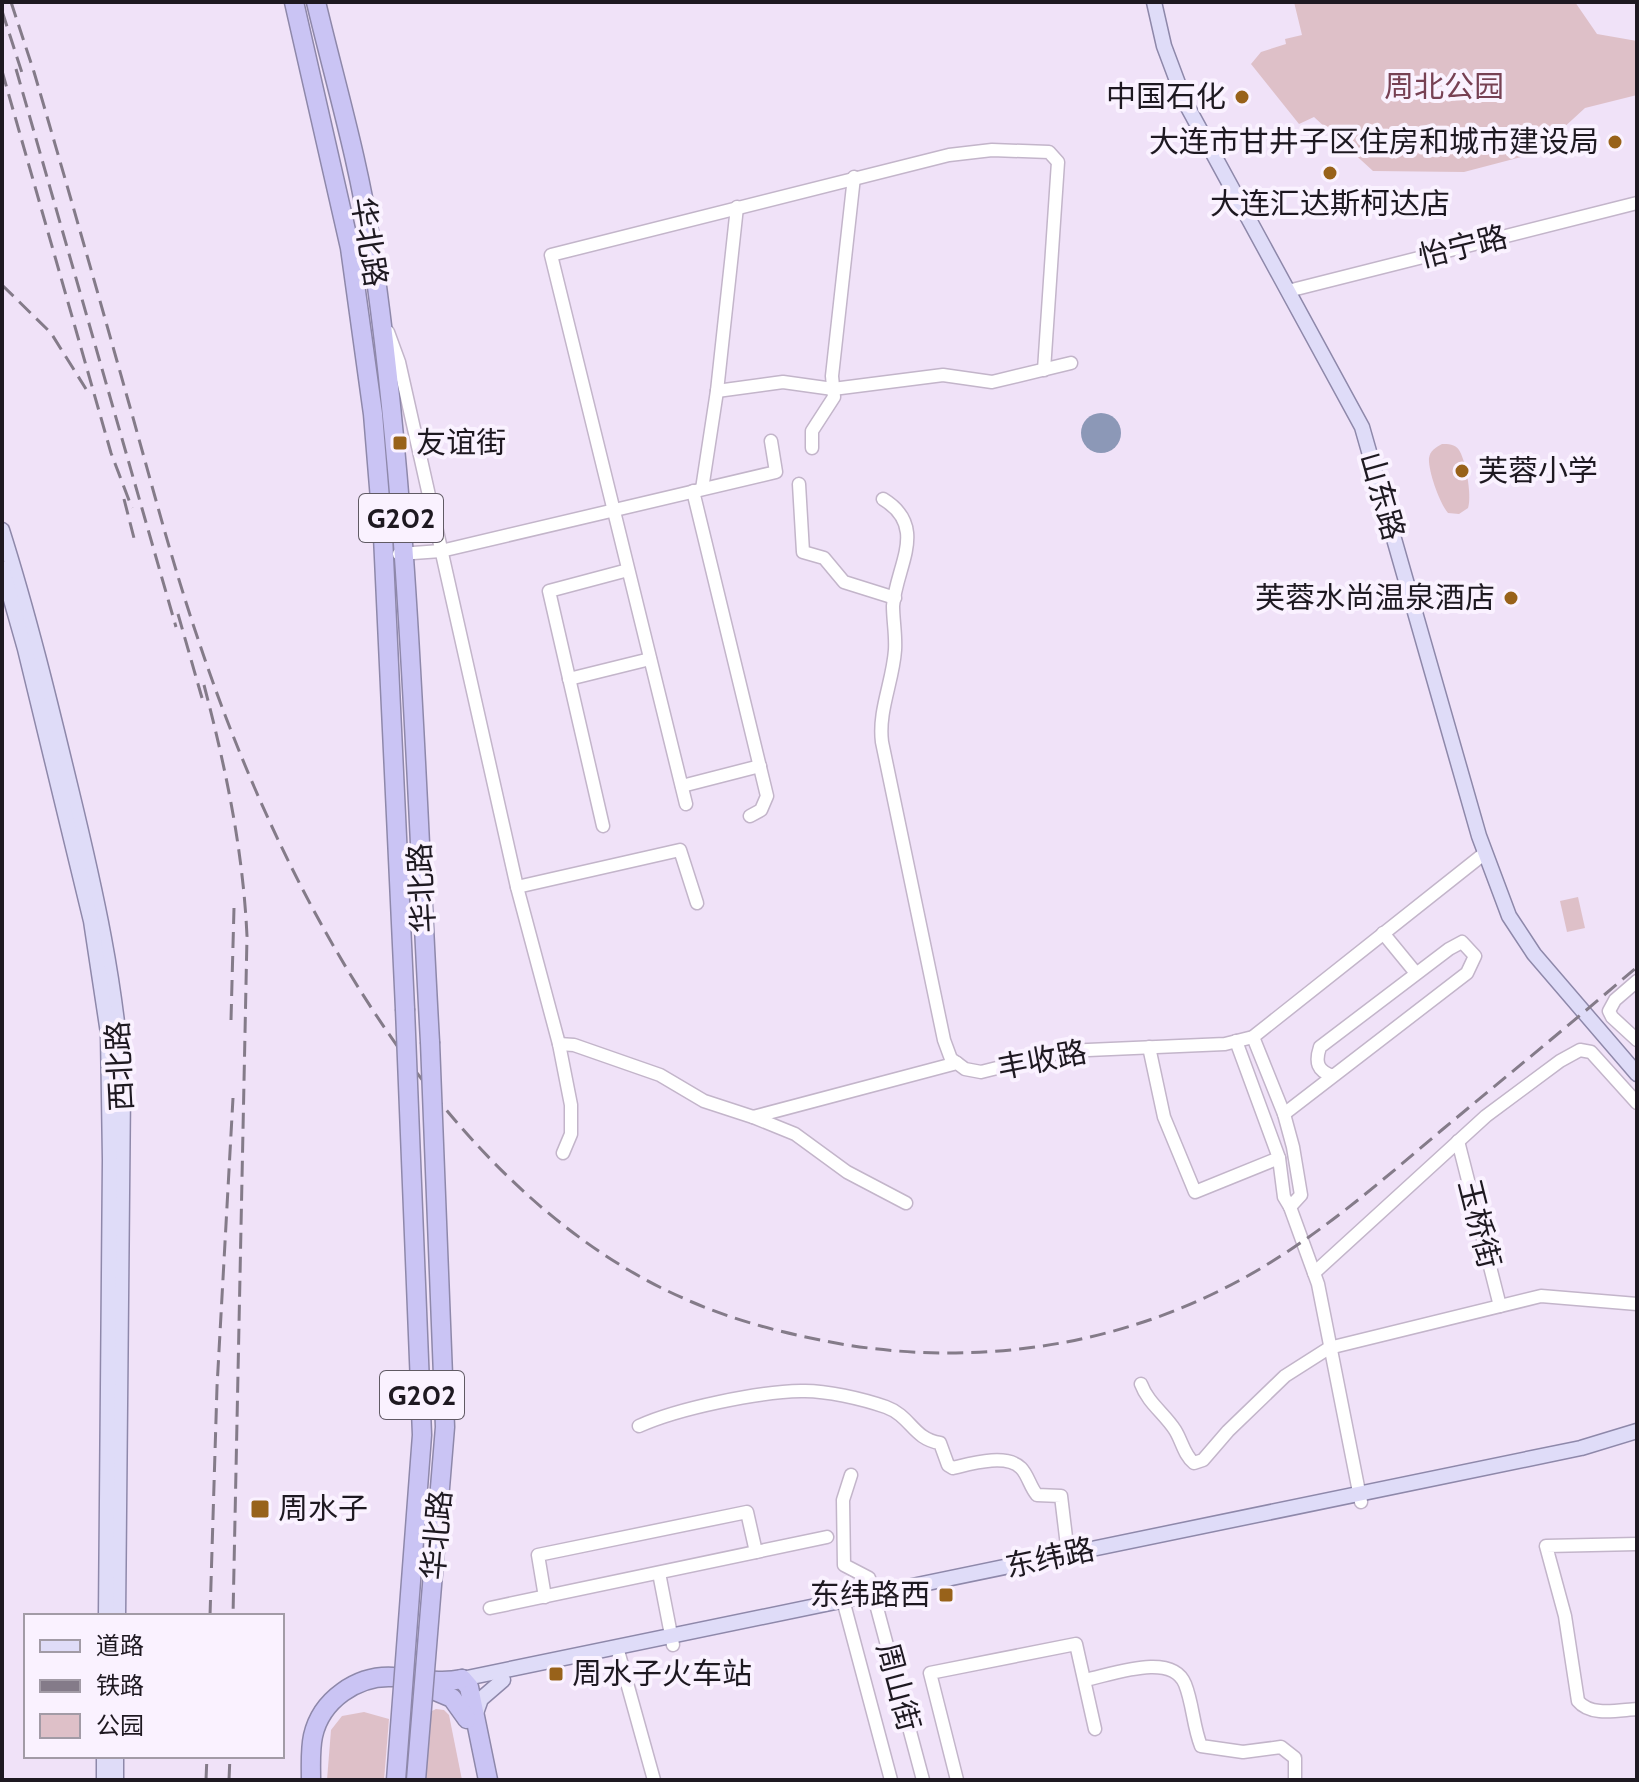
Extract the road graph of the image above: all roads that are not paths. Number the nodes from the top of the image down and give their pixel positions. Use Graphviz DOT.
graph roads {
  1 [pos="294,2"];
  2 [pos="316,2"];
  3 [pos="1154,2"];
  4 [pos="854,177"];
  5 [pos="1637,203"];
  6 [pos="737,207"];
  7 [pos="1288,291"];
  8 [pos="379,310"];
  9 [pos="1071,363"];
  10 [pos="1044,370"];
  11 [pos="833,389"];
  12 [pos="717,391"];
  13 [pos="771,441"];
  14 [pos="812,448"];
  15 [pos="799,484"];
  16 [pos="697,490"];
  17 [pos="883,499"];
  18 [pos="613,510"];
  19 [pos="2,530"];
  20 [pos="441,551"];
  21 [pos="394,554"];
  22 [pos="2,568"];
  23 [pos="628,570"];
  24 [pos="895,598"];
  25 [pos="650,659"];
  26 [pos="569,679"];
  27 [pos="760,766"];
  28 [pos="682,786"];
  29 [pos="686,804"];
  30 [pos="750,816"];
  31 [pos="603,826"];
  32 [pos="1485,853"];
  33 [pos="517,887"];
  34 [pos="697,903"];
  35 [pos="1383,933"];
  36 [pos="1415,972"];
  37 [pos="1637,981"];
  38 [pos="1253,1037"];
  39 [pos="1637,1040"];
  40 [pos="1236,1041"];
  41 [pos="559,1044"];
  42 [pos="1149,1047"];
  43 [pos="957,1063"];
  44 [pos="1637,1074"];
  45 [pos="1333,1076"];
  46 [pos="1637,1103"];
  47 [pos="1284,1114"];
  48 [pos="753,1117"];
  49 [pos="1458,1141"];
  50 [pos="563,1153"];
  51 [pos="1279,1158"];
  52 [pos="906,1203"];
  53 [pos="1290,1207"];
  54 [pos="1314,1273"];
  55 [pos="1637,1304"];
  56 [pos="1500,1306"];
  57 [pos="1329,1348"];
  58 [pos="1141,1384"];
  59 [pos="639,1426"];
  60 [pos="1637,1431"];
  61 [pos="1637,1440"];
  62 [pos="851,1475"];
  63 [pos="1360,1498"];
  64 [pos="827,1537"];
  65 [pos="1637,1544"];
  66 [pos="756,1552"];
  67 [pos="1068,1554"];
  68 [pos="659,1573"];
  69 [pos="545,1597"];
  70 [pos="874,1598"];
  71 [pos="845,1604"];
  72 [pos="490,1608"];
  73 [pos="106,1614"];
  74 [pos="118,1614"];
  75 [pos="672,1640"];
  76 [pos="618,1651"];
  77 [pos="503,1680"];
  78 [pos="1085,1680"];
  79 [pos="464,1685"];
  80 [pos="433,1690"];
  81 [pos="1637,1709"];
  82 [pos="471,1717"];
  83 [pos="1095,1729"];
  84 [pos="104,1758"];
  85 [pos="116,1758"];
  86 [pos="104,1780"];
  87 [pos="116,1780"];
  88 [pos="311,1780"];
  89 [pos="320,1780"];
  90 [pos="396,1780"];
  91 [pos="416,1780"];
  92 [pos="479,1780"];
  93 [pos="488,1780"];
  94 [pos="654,1780"];
  95 [pos="891,1780"];
  96 [pos="923,1780"];
  97 [pos="957,1780"];
  98 [pos="1295,1780"];
  1 -- 21 [label="highway, 华北路 / G202"];
  2 -- 8 [label="highway, 华北路 / G202"];
  3 -- 7 [label="main road, 山东路"];
  4 -- 6 [label="street"];
  4 -- 10 [label="street"];
  4 -- 11 [label="street"];
  5 -- 7 [label="street, 怡宁路"];
  6 -- 12 [label="street"];
  6 -- 18 [label="street"];
  7 -- 32 [label="main road, 山东路"];
  8 -- 20 [label="street"];
  8 -- 21 [label="highway, 华北路 / G202"];
  9 -- 10 [label="street"];
  10 -- 11 [label="street"];
  11 -- 12 [label="street"];
  11 -- 14 [label="street"];
  12 -- 16 [label="street"];
  13 -- 16 [label="street"];
  15 -- 24 [label="street"];
  16 -- 18 [label="street"];
  16 -- 27 [label="street"];
  17 -- 24 [label="street"];
  18 -- 20 [label="street"];
  18 -- 23 [label="street"];
  19 -- 74 [label="main road, 西北路"];
  20 -- 21 [label="street"];
  20 -- 33 [label="street"];
  21 -- 90 [label="highway, 华北路 / G202, bridge"];
  21 -- 91 [label="highway, 华北路 / G202, bridge"];
  22 -- 73 [label="main road, 西北路"];
  23 -- 25 [label="street"];
  23 -- 26 [label="street"];
  24 -- 43 [label="street"];
  25 -- 26 [label="street"];
  25 -- 28 [label="street"];
  26 -- 31 [label="street"];
  27 -- 28 [label="street"];
  27 -- 30 [label="street"];
  28 -- 29 [label="street"];
  32 -- 35 [label="street, 丰收路"];
  32 -- 44 [label="main road, 山东路"];
  33 -- 34 [label="street"];
  33 -- 41 [label="street"];
  35 -- 36 [label="street"];
  35 -- 38 [label="street, 丰收路"];
  36 -- 45 [label="street"];
  36 -- 45 [label="street"];
  37 -- 39 [label="street"];
  38 -- 40 [label="street, 丰收路"];
  38 -- 47 [label="street"];
  40 -- 42 [label="street, 丰收路"];
  40 -- 51 [label="street"];
  41 -- 48 [label="street"];
  41 -- 50 [label="street"];
  42 -- 43 [label="street, 丰收路"];
  42 -- 51 [label="street"];
  43 -- 48 [label="street, 丰收路"];
  45 -- 47 [label="street"];
  46 -- 49 [label="street"];
  47 -- 53 [label="street"];
  48 -- 52 [label="street"];
  49 -- 54 [label="street"];
  49 -- 56 [label="street, 玉桥街"];
  51 -- 53 [label="street"];
  53 -- 54 [label="street"];
  54 -- 57 [label="street"];
  55 -- 56 [label="street"];
  56 -- 57 [label="street"];
  57 -- 58 [label="street"];
  57 -- 63 [label="street"];
  59 -- 67 [label="street"];
  60 -- 63 [label="main road, 东纬路"];
  61 -- 63 [label="main road, 东纬路"];
  62 -- 70 [label="street"];
  63 -- 67 [label="main road, 东纬路"];
  63 -- 70 [label="main road, 东纬路"];
  64 -- 66 [label="street"];
  65 -- 81 [label="street"];
  66 -- 68 [label="street"];
  66 -- 69 [label="street"];
  67 -- 70 [label="main road, 东纬路"];
  68 -- 69 [label="street"];
  68 -- 75 [label="street"];
  69 -- 72 [label="street"];
  70 -- 71 [label="main road, 东纬路"];
  70 -- 96 [label="street, 周山街"];
  71 -- 75 [label="main road, 东纬路"];
  71 -- 95 [label="street, 周山街"];
  75 -- 76 [label="main road, 东纬路"];
  76 -- 77 [label="main road, 东纬路"];
  76 -- 79 [label="main road, 东纬路"];
  76 -- 94 [label="street"];
  77 -- 79 [label="main road, 东纬路"];
  77 -- 82 [label="main road"];
  78 -- 83 [label="street"];
  78 -- 97 [label="street"];
  78 -- 98 [label="street"];
  79 -- 80 [label="highway"];
  79 -- 82 [label="highway"];
  79 -- 88 [label="highway"];
  80 -- 82 [label="highway"];
  80 -- 89 [label="highway"];
  82 -- 92 [label="highway"];
  82 -- 93 [label="highway"];
  84 -- 86 [label="main road"];
  85 -- 87 [label="main road"];
}
